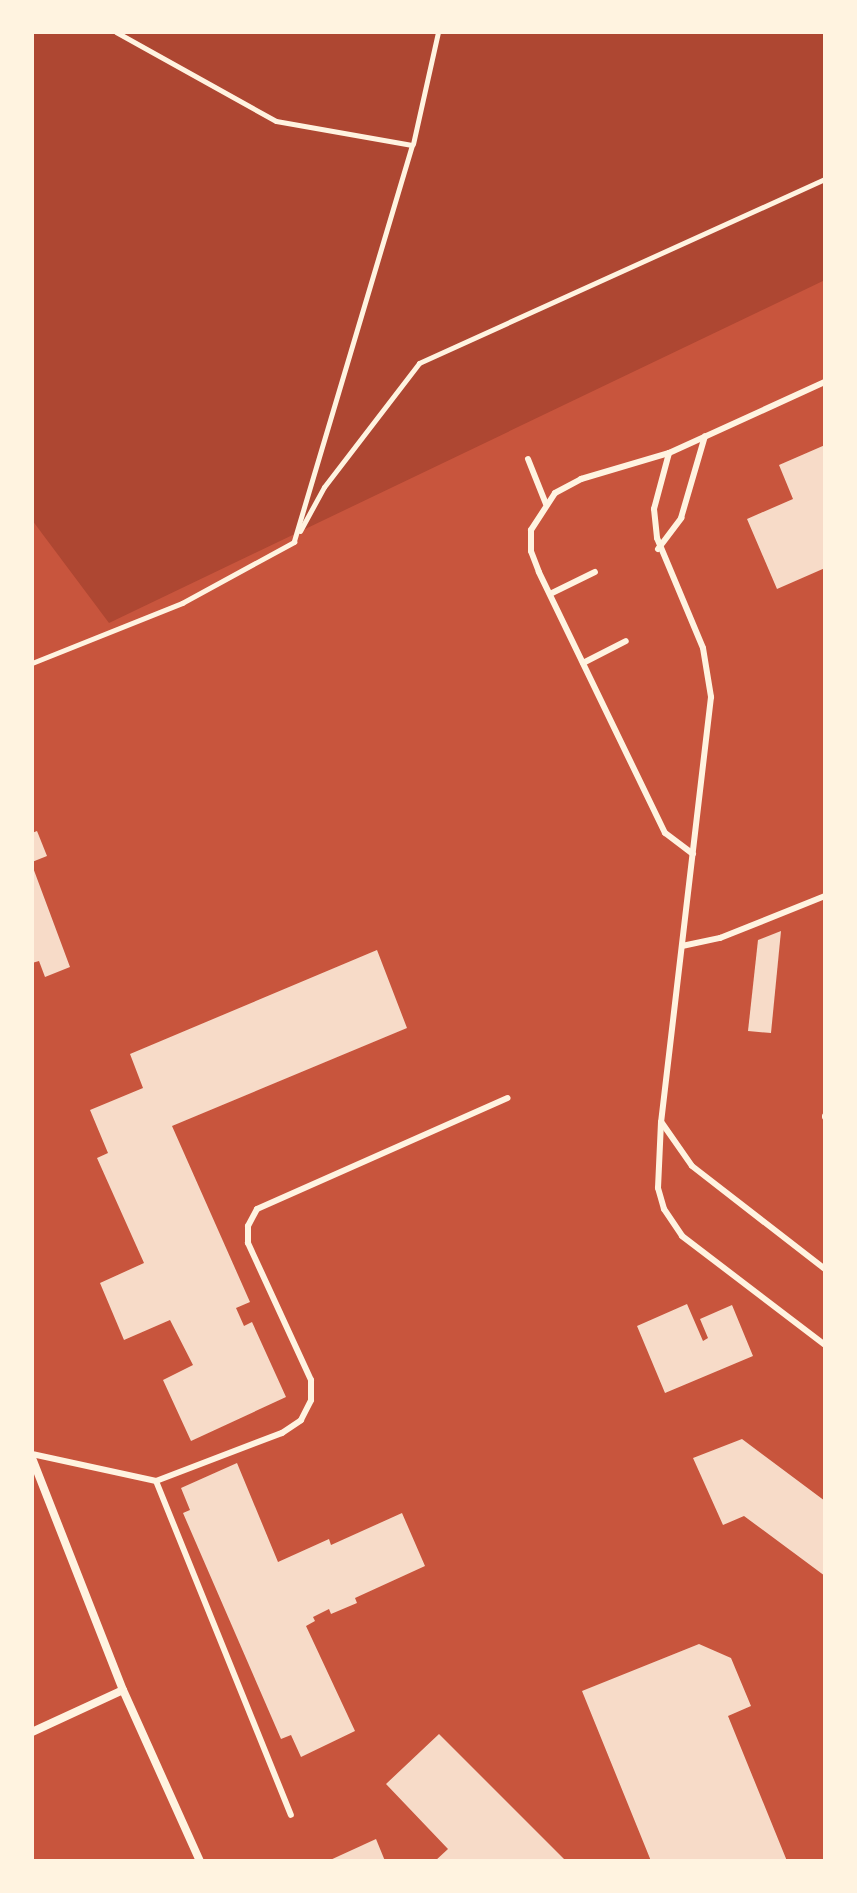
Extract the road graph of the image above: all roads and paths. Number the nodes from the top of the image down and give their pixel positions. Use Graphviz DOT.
graph roads {
  1 [pos="116,32"];
  2 [pos="438,32"];
  3 [pos="412,145"];
  4 [pos="825,179"];
  5 [pos="825,382"];
  6 [pos="705,436"];
  7 [pos="669,453"];
  8 [pos="528,459"];
  9 [pos="546,504"];
  10 [pos="294,542"];
  11 [pos="658,549"];
  12 [pos="595,572"];
  13 [pos="550,594"];
  14 [pos="626,641"];
  15 [pos="32,663"];
  16 [pos="583,663"];
  17 [pos="693,854"];
  18 [pos="825,896"];
  19 [pos="682,946"];
  20 [pos="507,1098"];
  21 [pos="661,1122"];
  22 [pos="825,1269"];
  23 [pos="825,1345"];
  24 [pos="32,1456"];
  25 [pos="156,1481"];
  26 [pos="123,1690"];
  27 [pos="32,1732"];
  28 [pos="291,1815"];
  29 [pos="200,1861"];
  1 -- 3 [label="path"];
  2 -- 3 [label="path"];
  3 -- 10 [label="path"];
  4 -- 10 [label="path"];
  5 -- 6 [label="lane"];
  6 -- 7 [label="lane"];
  6 -- 11 [label="lane"];
  7 -- 9 [label="lane"];
  7 -- 11 [label="lane"];
  8 -- 9 [label="lane"];
  9 -- 13 [label="lane"];
  10 -- 15 [label="path"];
  11 -- 17 [label="lane"];
  12 -- 13 [label="lane"];
  13 -- 16 [label="lane"];
  14 -- 16 [label="lane"];
  16 -- 17 [label="lane"];
  17 -- 19 [label="lane"];
  18 -- 19 [label="lane"];
  19 -- 21 [label="lane"];
  20 -- 25 [label="lane"];
  21 -- 22 [label="lane"];
  21 -- 23 [label="lane"];
  24 -- 25 [label="lane"];
  24 -- 26 [label="street"];
  25 -- 28 [label="lane"];
  26 -- 27 [label="street"];
  26 -- 29 [label="street"];
}
